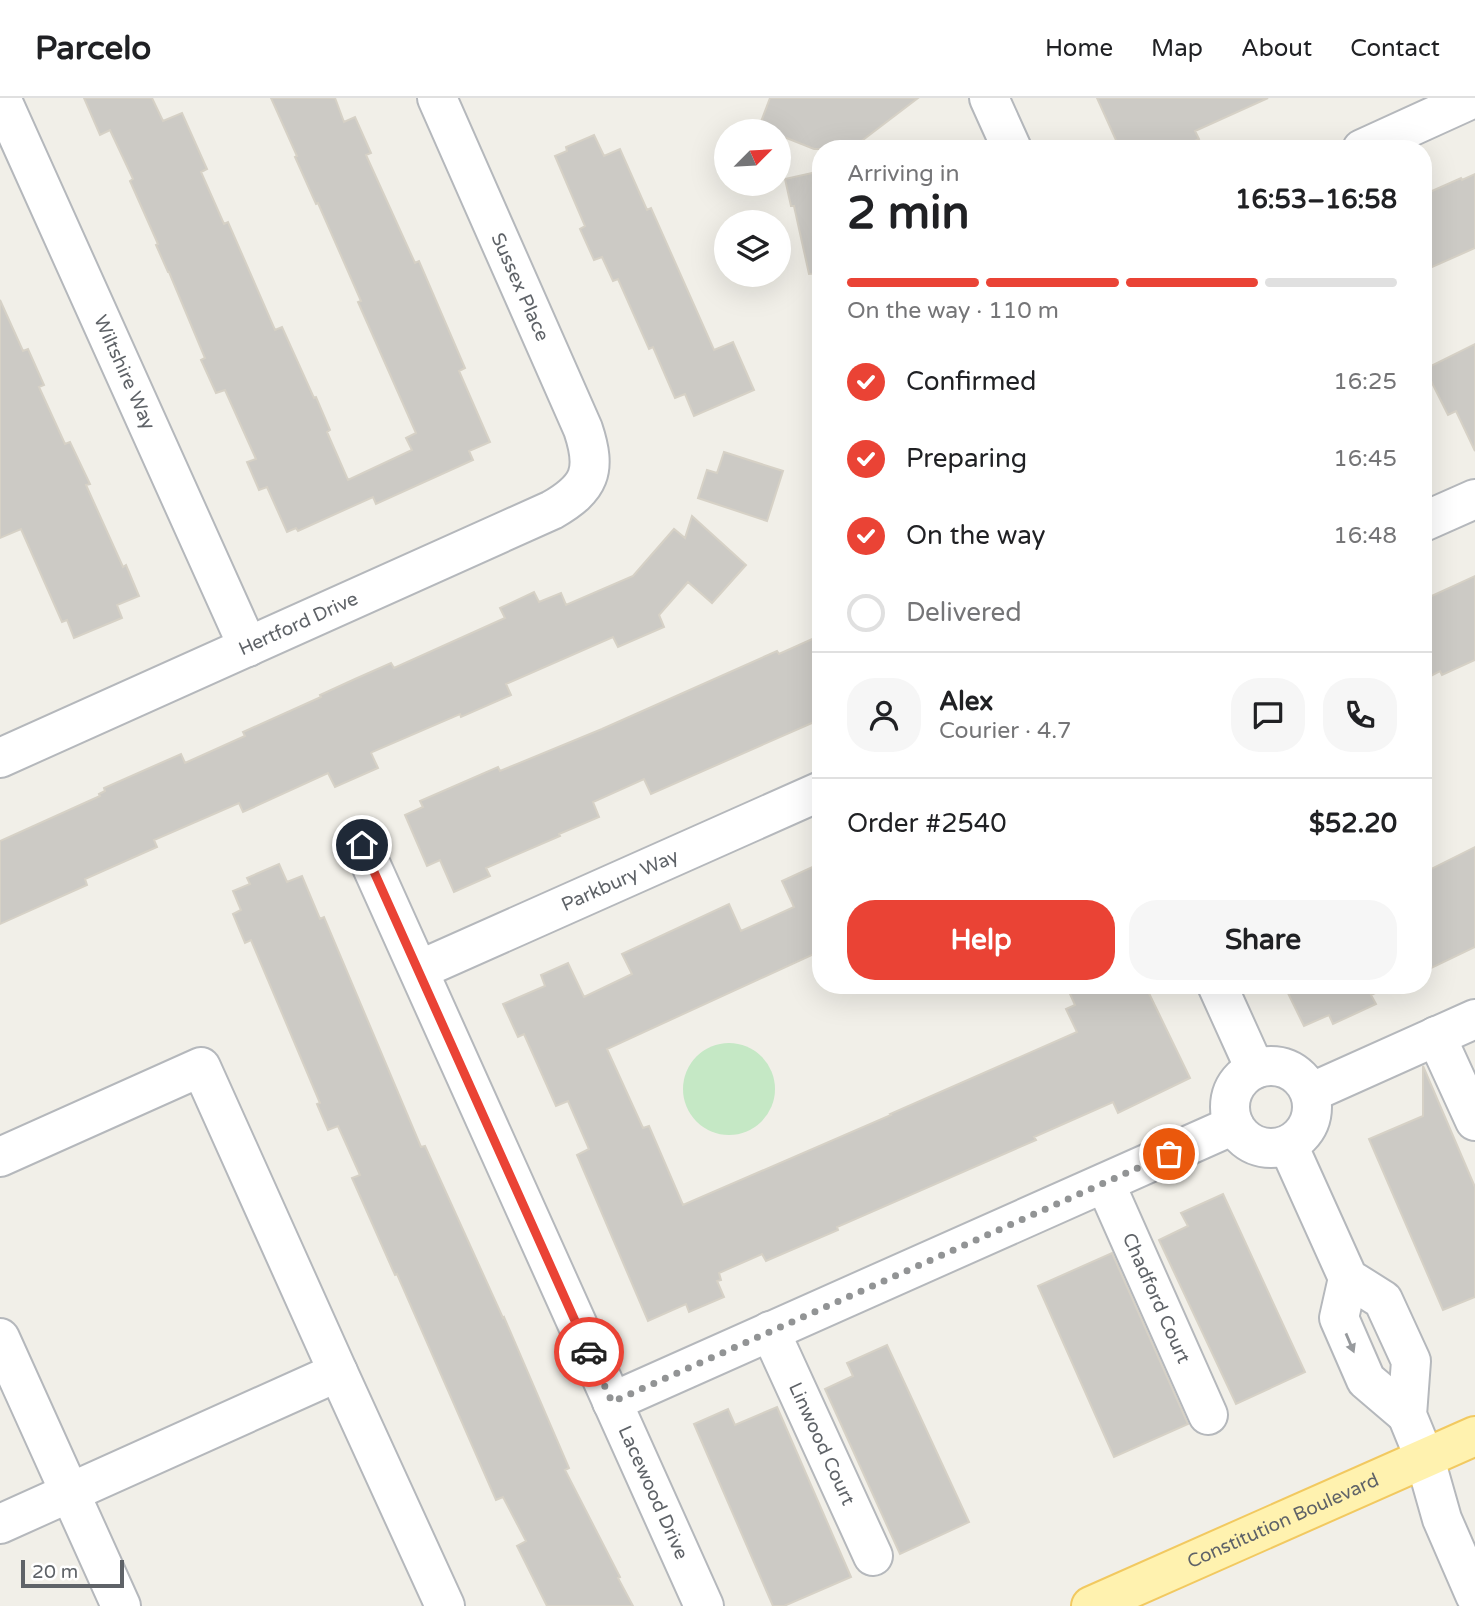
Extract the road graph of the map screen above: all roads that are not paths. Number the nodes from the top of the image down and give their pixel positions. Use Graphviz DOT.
graph roads {
  1 [pos="1,98"];
  2 [pos="437,98"];
  3 [pos="989,98"];
  4 [pos="1474,98"];
  5 [pos="1008,140"];
  6 [pos="1382,140"];
  7 [pos="587,478"];
  8 [pos="1475,499"];
  9 [pos="1432,518"];
  10 [pos="248,646"];
  11 [pos="0,758"];
  12 [pos="812,795"];
  13 [pos="362,845"];
  14 [pos="419,970"];
  15 [pos="1221,994"];
  16 [pos="1475,1019"];
  17 [pos="1436,1036"];
  18 [pos="1255,1069"];
  19 [pos="1310,1093"];
  20 [pos="1475,1121"];
  21 [pos="1234,1125"];
  22 [pos="1289,1146"];
  23 [pos="0,1157"];
  24 [pos="1105,1183"];
  25 [pos="770,1331"];
  26 [pos="0,1338"];
  27 [pos="338,1372"];
  28 [pos="612,1402"];
  29 [pos="1208,1415"];
  30 [pos="1475,1436"];
  31 [pos="1425,1459"];
  32 [pos="70,1493"];
  33 [pos="0,1524"];
  34 [pos="873,1556"];
  35 [pos="1475,1595"];
  36 [pos="121,1606"];
  37 [pos="445,1606"];
  38 [pos="704,1606"];
  39 [pos="1091,1606"];
  1 -- 10 [label="street, Wiltshire Way"];
  2 -- 7 [label="street, Sussex Place"];
  3 -- 5 [label="street"];
  4 -- 6 [label="street"];
  7 -- 10 [label="street, Hertford Drive"];
  8 -- 9 [label="street"];
  10 -- 11 [label="street, Hertford Drive"];
  12 -- 14 [label="street, Parkbury Way"];
  13 -- 14 [label="street, Lacewood Drive"];
  14 -- 28 [label="street, Lacewood Drive"];
  15 -- 18 [label="street"];
  16 -- 17 [label="street"];
  17 -- 19 [label="street"];
  17 -- 20 [label="street"];
  18 -- 19 [label="street"];
  18 -- 21 [label="street"];
  19 -- 22 [label="street"];
  21 -- 22 [label="street"];
  21 -- 24 [label="street"];
  22 -- 31 [label="street"];
  23 -- 27 [label="street"];
  24 -- 25 [label="street"];
  24 -- 29 [label="street, Chadford Court"];
  25 -- 28 [label="street"];
  25 -- 34 [label="street, Linwood Court"];
  26 -- 32 [label="street"];
  27 -- 32 [label="street"];
  27 -- 37 [label="street"];
  28 -- 38 [label="street, Lacewood Drive"];
  30 -- 31 [label="main road, Constitution Boulevard"];
  31 -- 35 [label="street"];
  31 -- 39 [label="main road, Constitution Boulevard"];
  32 -- 33 [label="street"];
  32 -- 36 [label="street"];
}
